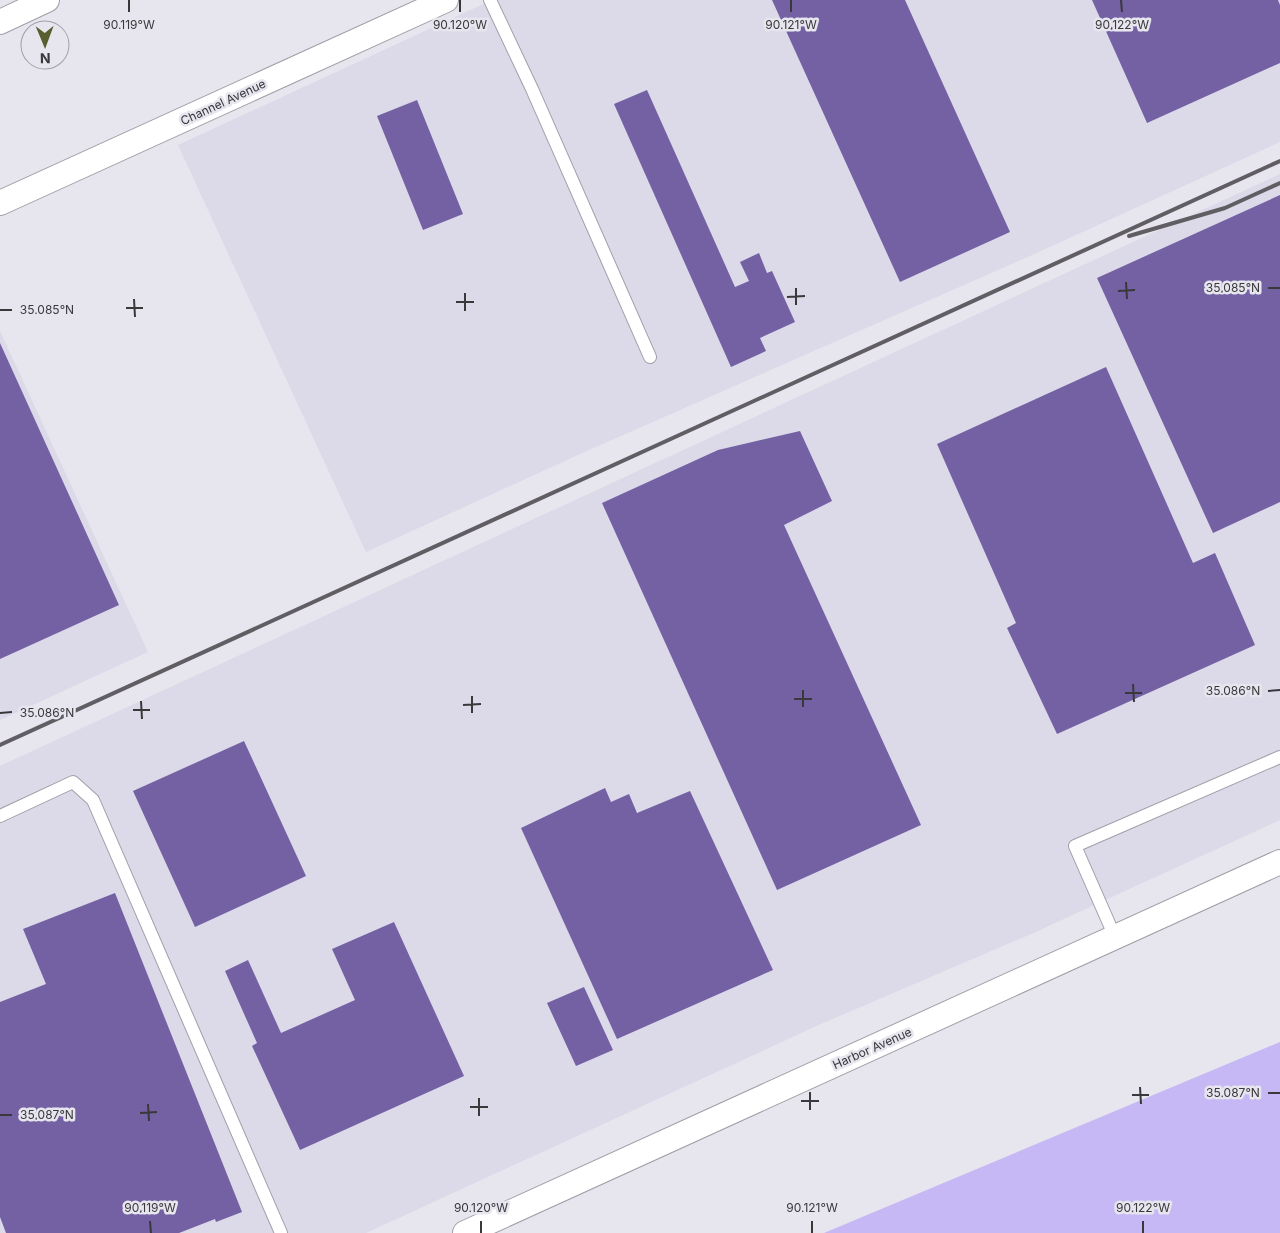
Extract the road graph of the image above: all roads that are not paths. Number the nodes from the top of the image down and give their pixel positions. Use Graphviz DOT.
graph roads {
  1 [pos="47,0"];
  2 [pos="446,0"];
  3 [pos="490,0"];
  4 [pos="0,22"];
  5 [pos="0,203"];
  6 [pos="650,357"];
  7 [pos="1280,757"];
  8 [pos="0,816"];
  9 [pos="1280,862"];
  10 [pos="1115,937"];
  11 [pos="281,1233"];
  12 [pos="465,1233"];
  1 -- 4 [label="street"];
  2 -- 5 [label="street, Channel Avenue"];
  3 -- 6 [label="lane"];
  7 -- 10 [label="lane"];
  8 -- 11 [label="lane"];
  9 -- 10 [label="street, Harbor Avenue"];
  10 -- 12 [label="street, Harbor Avenue"];
}
